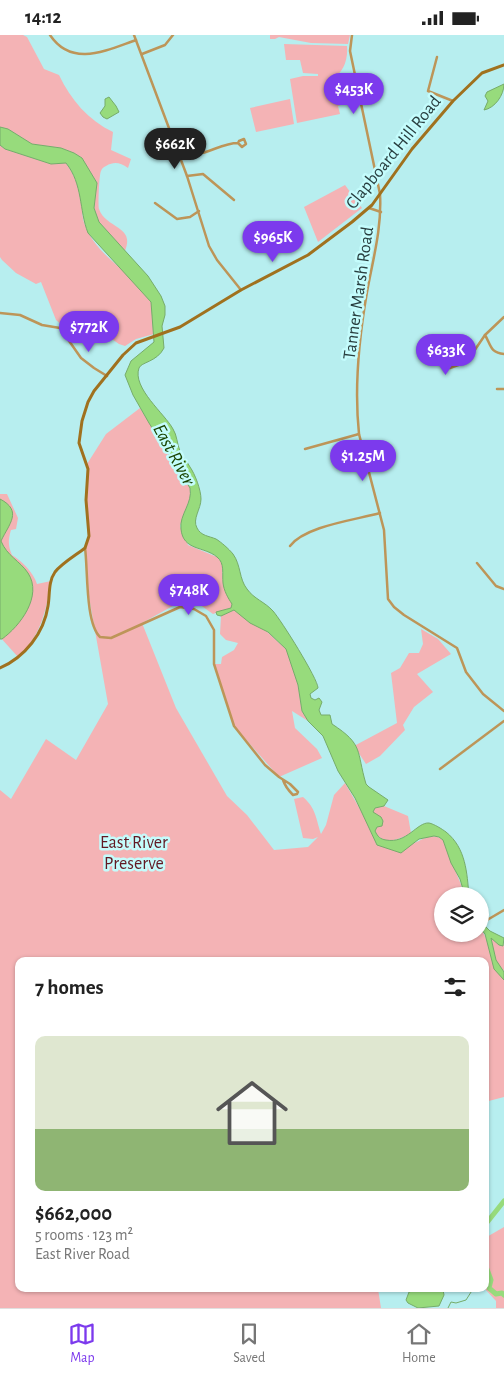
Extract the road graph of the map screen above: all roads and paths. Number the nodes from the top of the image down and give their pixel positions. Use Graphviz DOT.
graph roads {
  1 [pos="50,35"];
  2 [pos="134,35"];
  3 [pos="173,35"];
  4 [pos="352,35"];
  5 [pos="136,40"];
  6 [pos="142,54"];
  7 [pos="437,57"];
  8 [pos="504,65"];
  9 [pos="453,101"];
  10 [pos="238,143"];
  11 [pos="178,152"];
  12 [pos="187,176"];
  13 [pos="380,194"];
  14 [pos="234,200"];
  15 [pos="155,203"];
  16 [pos="369,208"];
  17 [pos="199,211"];
  18 [pos="381,212"];
  19 [pos="241,290"];
  20 [pos="0,313"];
  21 [pos="504,317"];
  22 [pos="485,335"];
  23 [pos="504,354"];
  24 [pos="440,365"];
  25 [pos="107,375"];
  26 [pos="497,389"];
  27 [pos="504,389"];
  28 [pos="359,433"];
  29 [pos="305,449"];
  30 [pos="381,513"];
  31 [pos="290,546"];
  32 [pos="85,548"];
  33 [pos="477,563"];
  34 [pos="504,589"];
  35 [pos="0,668"];
  36 [pos="504,711"];
  37 [pos="504,721"];
  38 [pos="440,769"];
  39 [pos="283,780"];
  40 [pos="504,910"];
  41 [pos="489,919"];
  1 -- 5 [label="street"];
  2 -- 5 [label="street"];
  3 -- 6 [label="street"];
  4 -- 13 [label="street, Tanner Marsh Road"];
  5 -- 6 [label="street"];
  6 -- 11 [label="street"];
  7 -- 9 [label="street"];
  8 -- 9 [label="street, Clapboard Hill Road"];
  9 -- 13 [label="street, Clapboard Hill Road"];
  10 -- 11 [label="street"];
  11 -- 12 [label="street"];
  12 -- 14 [label="street"];
  12 -- 17 [label="street"];
  13 -- 16 [label="street, Clapboard Hill Road"];
  13 -- 18 [label="street, Tanner Marsh Road"];
  15 -- 17 [label="street"];
  16 -- 18 [label="street, Tanner Marsh Road"];
  16 -- 19 [label="street, Clapboard Hill Road"];
  17 -- 19 [label="street"];
  18 -- 28 [label="street, Tanner Marsh Road"];
  19 -- 25 [label="street, Clapboard Hill Road"];
  20 -- 25 [label="street"];
  21 -- 22 [label="street"];
  22 -- 23 [label="street"];
  22 -- 24 [label="street"];
  25 -- 32 [label="street, Clapboard Hill Road"];
  26 -- 27 [label="street"];
  28 -- 29 [label="street"];
  28 -- 30 [label="street, Tanner Marsh Road"];
  30 -- 31 [label="street"];
  30 -- 36 [label="street, Tanner Marsh Road"];
  32 -- 35 [label="street"];
  32 -- 39 [label="street"];
  33 -- 34 [label="street"];
  37 -- 38 [label="street"];
  39 -- 39 [label="street"];
  40 -- 41 [label="street"];
}
